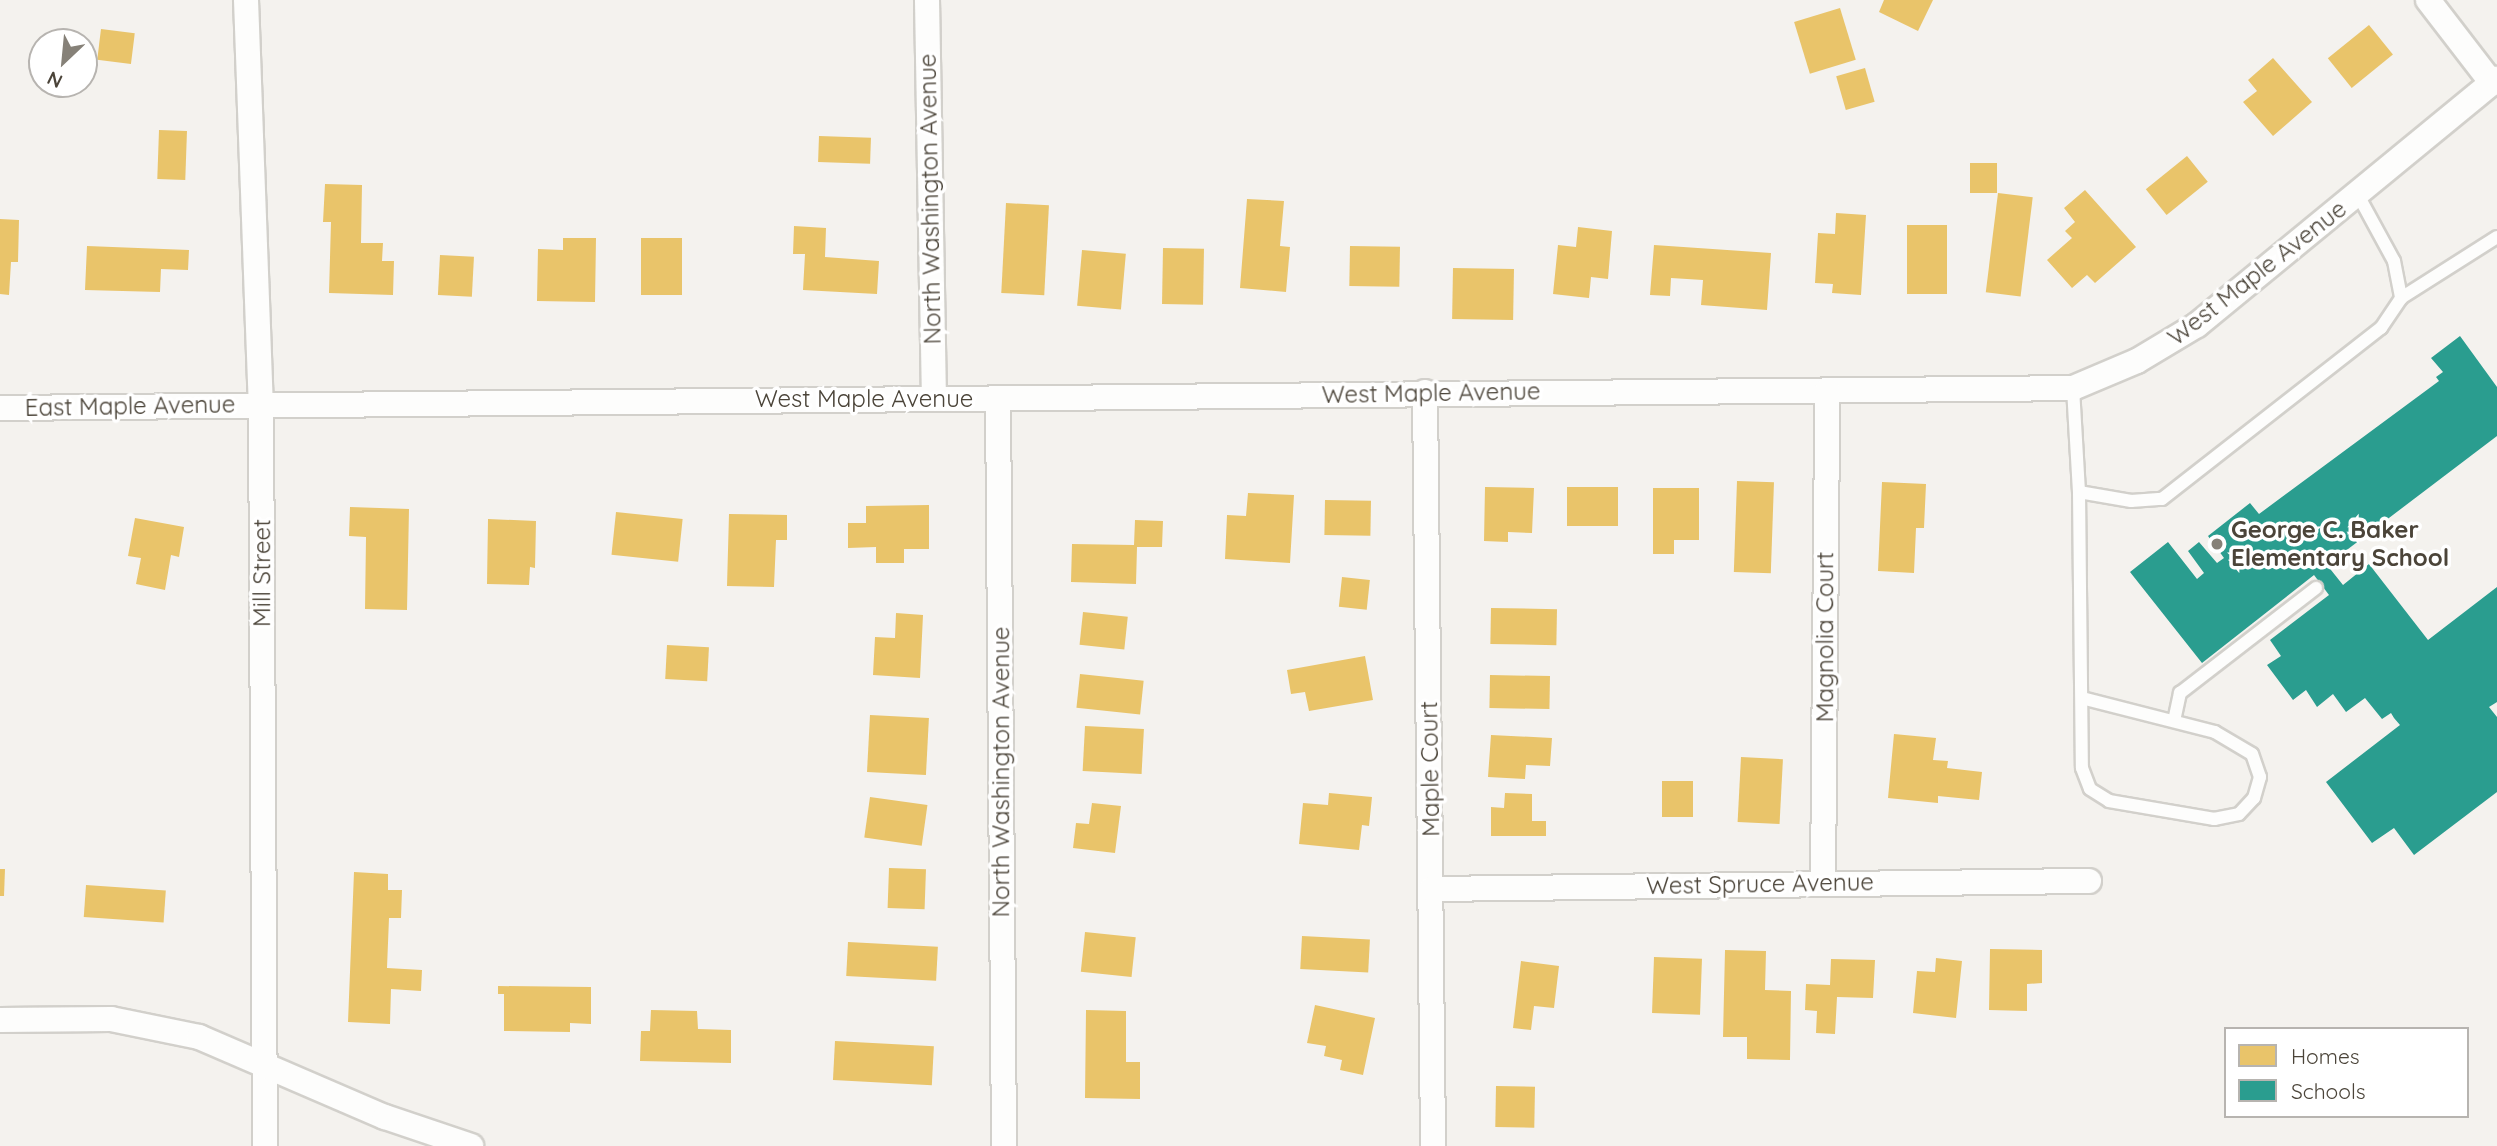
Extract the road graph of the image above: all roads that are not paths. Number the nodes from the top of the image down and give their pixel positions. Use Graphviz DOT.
graph roads {
  1 [pos="246,0"];
  2 [pos="927,0"];
  3 [pos="2428,0"];
  4 [pos="2494,81"];
  5 [pos="2358,195"];
  6 [pos="2497,237"];
  7 [pos="2401,298"];
  8 [pos="2073,388"];
  9 [pos="1826,390"];
  10 [pos="1425,393"];
  11 [pos="934,398"];
  12 [pos="998,398"];
  13 [pos="261,405"];
  14 [pos="0,408"];
  15 [pos="2079,492"];
  16 [pos="2316,588"];
  17 [pos="2082,698"];
  18 [pos="2174,721"];
  19 [pos="2089,881"];
  20 [pos="1823,883"];
  21 [pos="1431,889"];
  22 [pos="0,1020"];
  23 [pos="265,1066"];
  24 [pos="265,1146"];
  25 [pos="471,1146"];
  26 [pos="1004,1146"];
  27 [pos="1433,1146"];
  1 -- 13 [label="street, Mill Street"];
  2 -- 11 [label="street, North Washington Avenue"];
  3 -- 4 [label="street"];
  4 -- 5 [label="street, West Maple Avenue"];
  5 -- 7 [label="lane"];
  5 -- 8 [label="street, West Maple Avenue"];
  6 -- 7 [label="lane"];
  7 -- 15 [label="lane"];
  8 -- 9 [label="street, West Maple Avenue"];
  8 -- 15 [label="lane"];
  9 -- 10 [label="street, West Maple Avenue"];
  9 -- 20 [label="street, Magnolia Court"];
  10 -- 12 [label="street, West Maple Avenue"];
  10 -- 21 [label="street, Maple Court"];
  11 -- 12 [label="street, West Maple Avenue"];
  11 -- 13 [label="street, West Maple Avenue"];
  12 -- 26 [label="street, North Washington Avenue"];
  13 -- 14 [label="street, East Maple Avenue"];
  13 -- 23 [label="street, Mill Street"];
  15 -- 17 [label="lane"];
  16 -- 18 [label="lane"];
  17 -- 18 [label="lane"];
  17 -- 18 [label="lane"];
  19 -- 20 [label="street, West Spruce Avenue"];
  20 -- 21 [label="street, West Spruce Avenue"];
  21 -- 27 [label="street, Maple Court"];
  22 -- 23 [label="street"];
  23 -- 24 [label="street, Mill Street"];
  23 -- 25 [label="street"];
}
